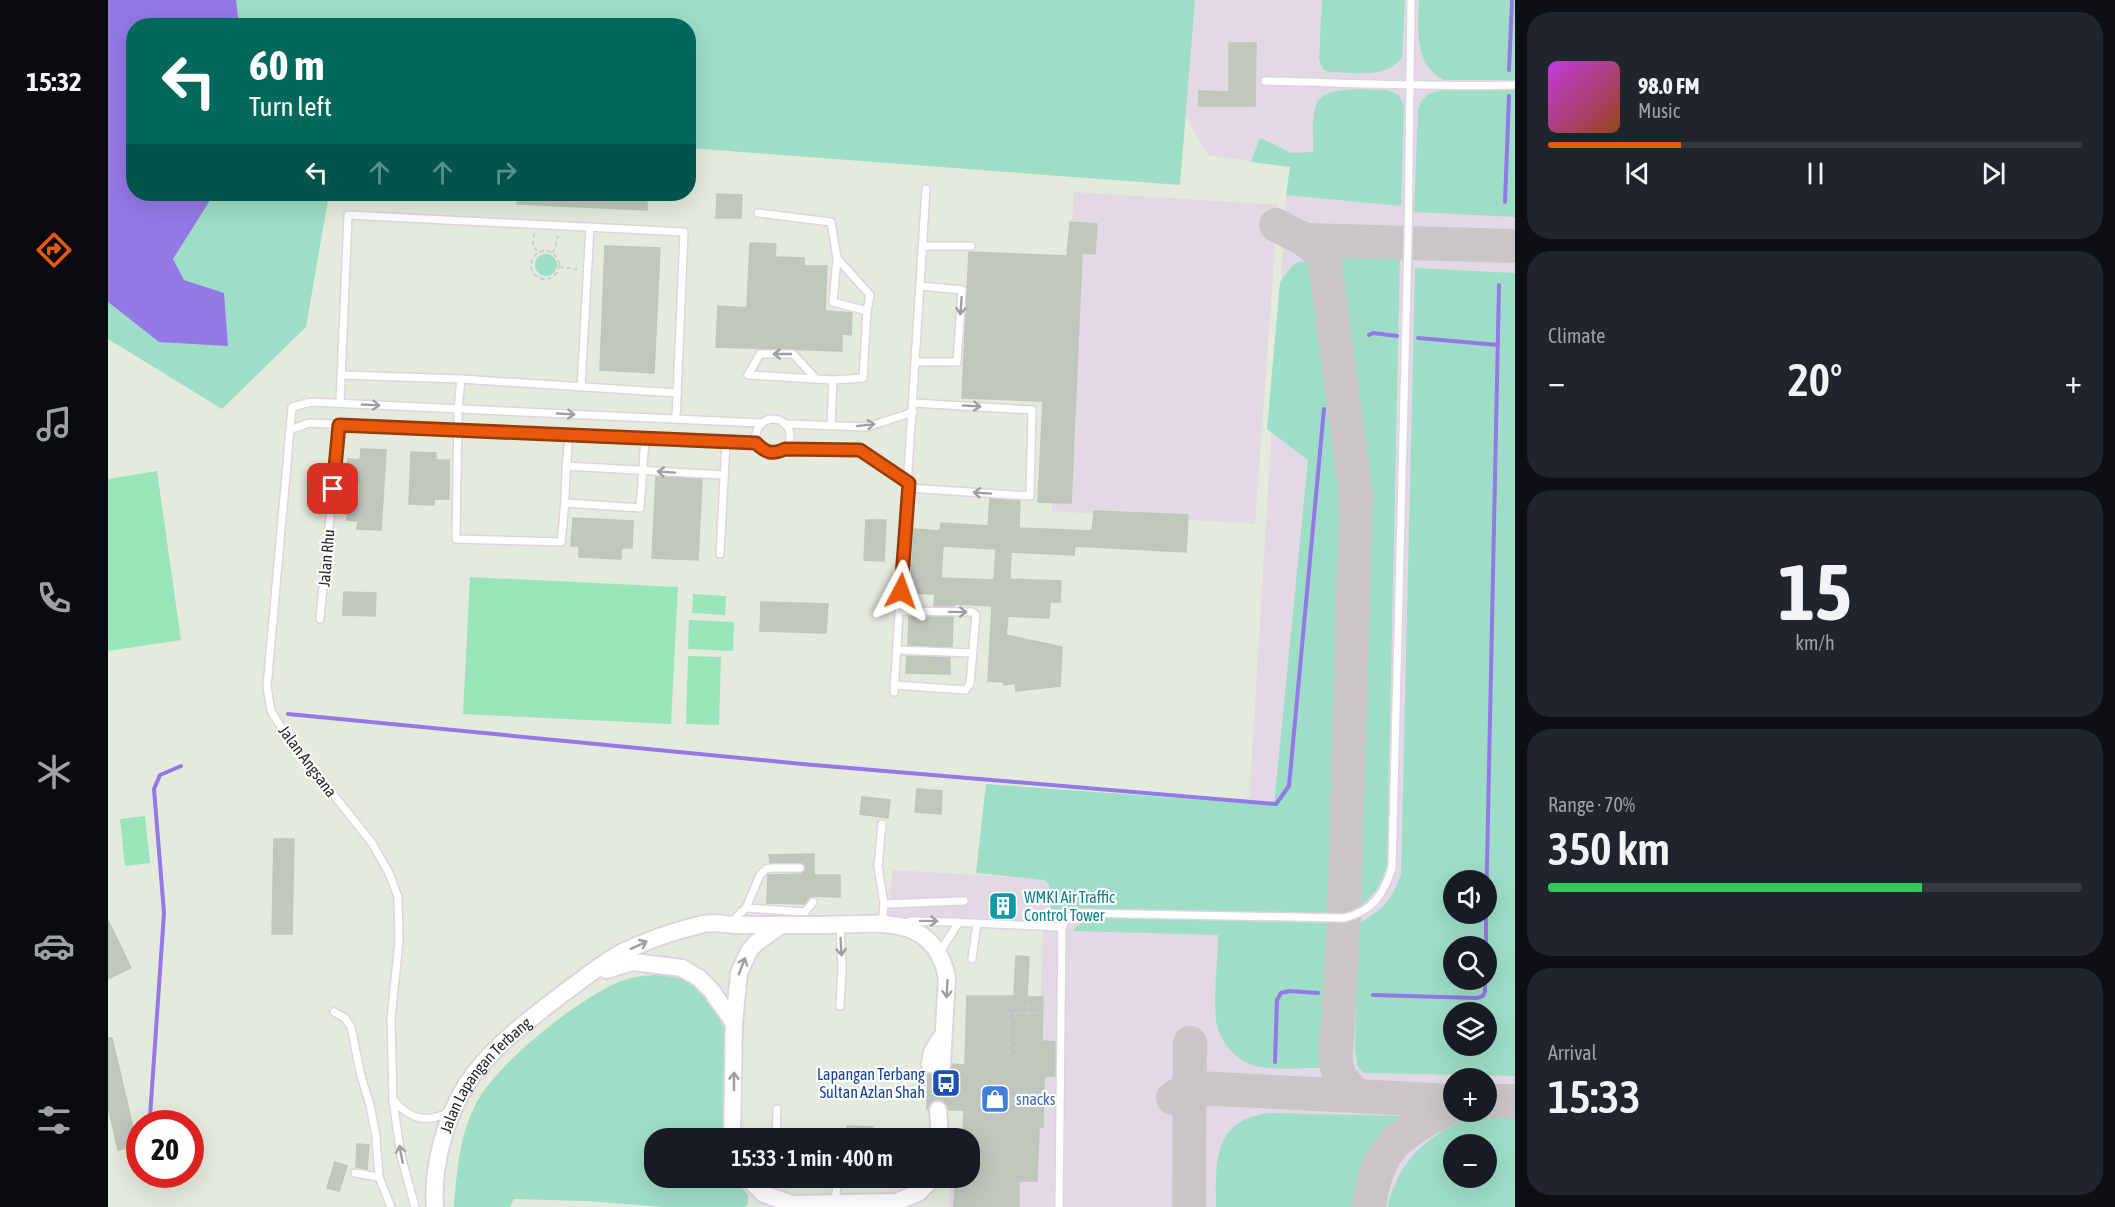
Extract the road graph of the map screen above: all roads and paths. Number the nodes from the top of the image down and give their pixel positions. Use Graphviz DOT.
graph roads {
  1 [pos="1411,0"];
  2 [pos="1265,81"];
  3 [pos="1411,84"];
  4 [pos="1515,85"];
  5 [pos="926,189"];
  6 [pos="758,213"];
  7 [pos="534,224"];
  8 [pos="559,226"];
  9 [pos="590,227"];
  10 [pos="922,246"];
  11 [pos="971,246"];
  12 [pos="538,253"];
  13 [pos="553,253"];
  14 [pos="837,258"];
  15 [pos="559,267"];
  16 [pos="587,270"];
  17 [pos="920,286"];
  18 [pos="867,311"];
  19 [pos="916,362"];
  20 [pos="341,375"];
  21 [pos="461,379"];
  22 [pos="816,379"];
  23 [pos="833,381"];
  24 [pos="581,387"];
  25 [pos="677,393"];
  26 [pos="913,403"];
  27 [pos="340,404"];
  28 [pos="458,409"];
  29 [pos="913,412"];
  30 [pos="676,419"];
  31 [pos="760,423"];
  32 [pos="787,424"];
  33 [pos="339,425"];
  34 [pos="831,426"];
  35 [pos="458,429"];
  36 [pos="290,430"];
  37 [pos="569,435"];
  38 [pos="645,438"];
  39 [pos="726,442"];
  40 [pos="756,443"];
  41 [pos="785,449"];
  42 [pos="566,466"];
  43 [pos="643,470"];
  44 [pos="724,475"];
  45 [pos="908,486"];
  46 [pos="566,503"];
  47 [pos="720,554"];
  48 [pos="900,611"];
  49 [pos="320,619"];
  50 [pos="897,650"];
  51 [pos="972,653"];
  52 [pos="882,824"];
  53 [pos="800,868"];
  54 [pos="964,901"];
  55 [pos="813,902"];
  56 [pos="884,904"];
  57 [pos="746,908"];
  58 [pos="959,922"];
  59 [pos="728,924"];
  60 [pos="891,924"];
  61 [pos="977,924"];
  62 [pos="781,925"];
  63 [pos="840,925"];
  64 [pos="1062,927"];
  65 [pos="938,953"];
  66 [pos="972,959"];
  67 [pos="589,974"];
  68 [pos="1027,1004"];
  69 [pos="840,1006"];
  70 [pos="334,1012"];
  71 [pos="1027,1013"];
  72 [pos="1042,1013"];
  73 [pos="1027,1018"];
  74 [pos="734,1023"];
  75 [pos="1009,1054"];
  76 [pos="936,1064"];
  77 [pos="393,1100"];
  78 [pos="453,1109"];
  79 [pos="777,1109"];
  80 [pos="732,1128"];
  81 [pos="776,1128"];
  82 [pos="354,1173"];
  83 [pos="379,1177"];
  84 [pos="758,1188"];
  85 [pos="837,1188"];
  86 [pos="923,1188"];
  87 [pos="835,1203"];
  88 [pos="391,1207"];
  89 [pos="415,1207"];
  90 [pos="435,1207"];
  91 [pos="1059,1207"];
  1 -- 3 [label="lane"];
  2 -- 3 [label="lane"];
  3 -- 4 [label="lane"];
  3 -- 64 [label="lane"];
  5 -- 10 [label="lane"];
  6 -- 14 [label="lane"];
  7 -- 8 [label="lane"];
  7 -- 12 [label="path"];
  7 -- 20 [label="lane"];
  8 -- 9 [label="lane"];
  8 -- 13 [label="path"];
  9 -- 16 [label="lane"];
  9 -- 25 [label="lane"];
  10 -- 11 [label="lane"];
  10 -- 17 [label="lane"];
  12 -- 13 [label="path"];
  12 -- 15 [label="path"];
  13 -- 15 [label="path"];
  14 -- 18 [label="lane"];
  14 -- 18 [label="lane"];
  15 -- 16 [label="path"];
  16 -- 24 [label="lane"];
  17 -- 19 [label="lane"];
  17 -- 19 [label="lane, one-way"];
  18 -- 23 [label="lane"];
  19 -- 26 [label="lane"];
  20 -- 21 [label="lane"];
  20 -- 27 [label="lane"];
  21 -- 24 [label="lane"];
  21 -- 28 [label="lane"];
  22 -- 22 [label="lane, one-way"];
  22 -- 23 [label="lane"];
  23 -- 34 [label="lane"];
  24 -- 25 [label="lane"];
  25 -- 30 [label="lane"];
  26 -- 29 [label="lane"];
  26 -- 45 [label="lane, one-way"];
  27 -- 28 [label="lane, one-way"];
  27 -- 36 [label="lane, Jalan Angsana"];
  28 -- 30 [label="lane, one-way"];
  28 -- 35 [label="lane"];
  34 -- 29 [label="lane, one-way"];
  29 -- 45 [label="lane"];
  30 -- 31 [label="lane"];
  31 -- 32 [label="lane"];
  31 -- 40 [label="lane"];
  32 -- 34 [label="lane"];
  32 -- 41 [label="lane"];
  33 -- 35 [label="lane"];
  33 -- 36 [label="lane"];
  33 -- 49 [label="lane, Jalan Rhu"];
  35 -- 37 [label="lane"];
  35 -- 46 [label="lane"];
  36 -- 77 [label="lane, Jalan Angsana"];
  37 -- 38 [label="lane"];
  37 -- 42 [label="lane"];
  38 -- 39 [label="lane"];
  38 -- 43 [label="lane"];
  39 -- 40 [label="lane"];
  39 -- 44 [label="lane"];
  40 -- 41 [label="lane"];
  41 -- 45 [label="lane"];
  42 -- 43 [label="lane"];
  42 -- 46 [label="lane"];
  44 -- 43 [label="lane, one-way"];
  43 -- 46 [label="lane"];
  44 -- 47 [label="lane"];
  45 -- 48 [label="lane"];
  48 -- 50 [label="lane"];
  48 -- 51 [label="lane, one-way"];
  50 -- 51 [label="lane"];
  50 -- 51 [label="lane"];
  52 -- 56 [label="lane"];
  53 -- 57 [label="lane"];
  54 -- 56 [label="lane"];
  55 -- 57 [label="lane"];
  56 -- 60 [label="lane"];
  57 -- 59 [label="lane"];
  60 -- 58 [label="lane, one-way"];
  58 -- 61 [label="lane"];
  58 -- 65 [label="lane"];
  59 -- 62 [label="street, Jalan Lapangan Terbang"];
  67 -- 59 [label="street, Jalan Lapangan Terbang, one-way"];
  60 -- 63 [label="street, Jalan Lapangan Terbang"];
  60 -- 65 [label="street, Jalan Lapangan Terbang"];
  61 -- 64 [label="lane"];
  61 -- 66 [label="lane"];
  62 -- 63 [label="street, Jalan Lapangan Terbang"];
  74 -- 62 [label="street, one-way"];
  63 -- 69 [label="lane, one-way"];
  64 -- 91 [label="lane"];
  65 -- 76 [label="street, Jalan Lapangan Terbang, one-way"];
  67 -- 74 [label="street, Jalan Lapangan Terbang"];
  67 -- 78 [label="street, Jalan Lapangan Terbang"];
  68 -- 71 [label="path"];
  70 -- 83 [label="lane"];
  71 -- 72 [label="path"];
  71 -- 73 [label="path"];
  71 -- 75 [label="path"];
  80 -- 74 [label="street, one-way"];
  77 -- 78 [label="lane"];
  89 -- 77 [label="lane, Jalan Angsana, one-way"];
  78 -- 90 [label="street, Jalan Lapangan Terbang"];
  79 -- 81 [label="lane"];
  82 -- 83 [label="lane"];
  83 -- 88 [label="lane"];
  84 -- 87 [label="street"];
  85 -- 87 [label="lane"];
  86 -- 87 [label="street"];
}
